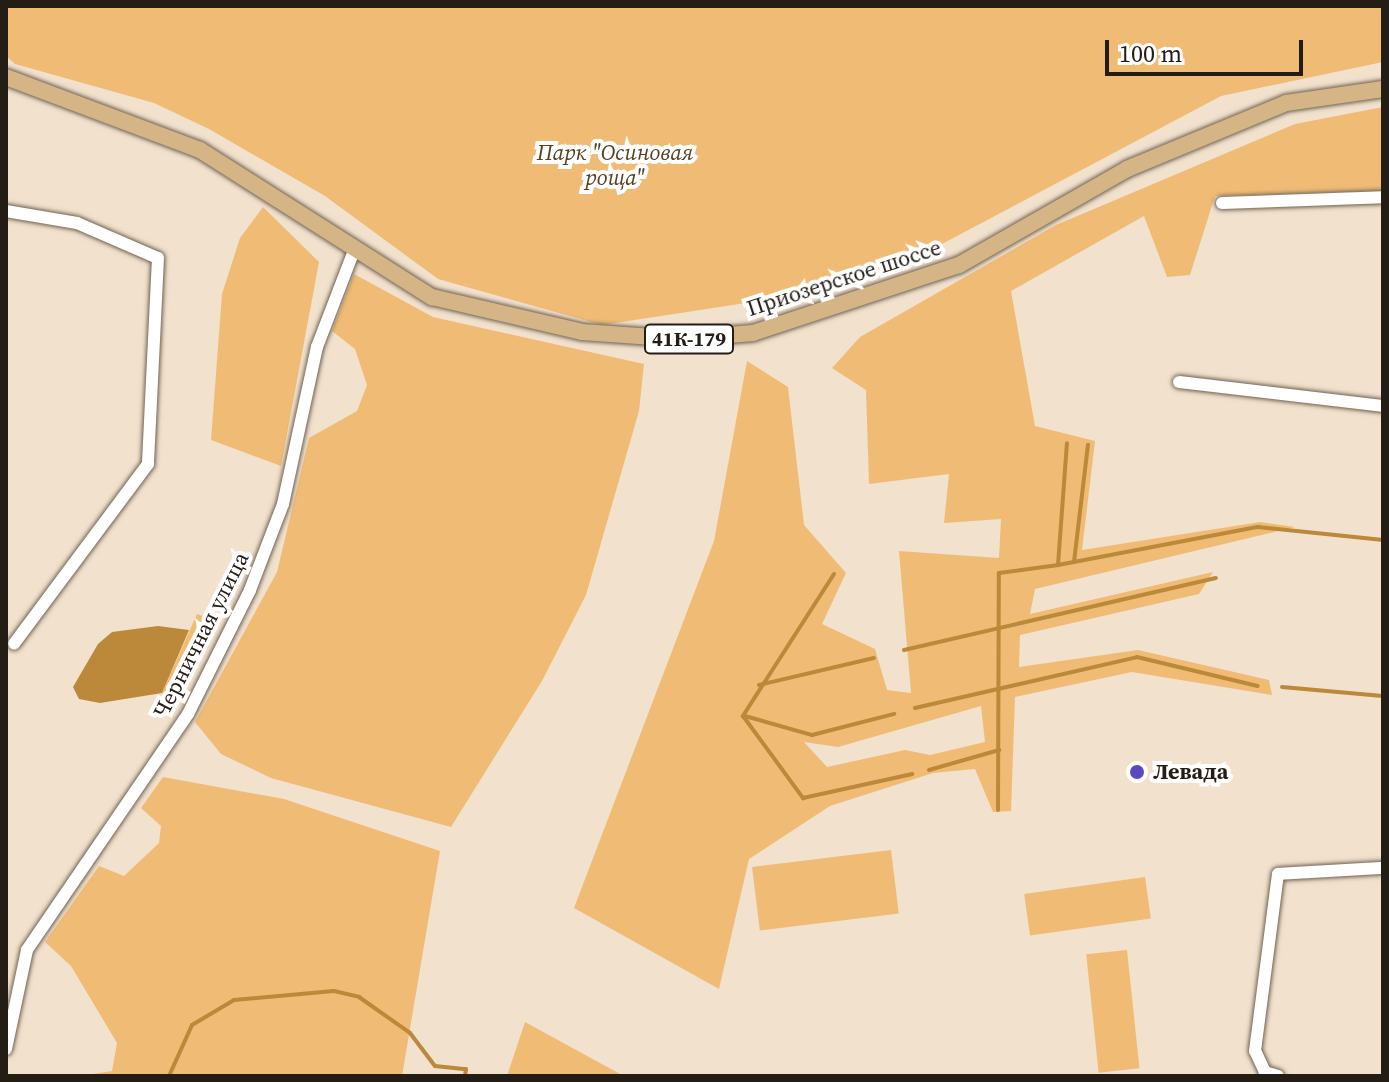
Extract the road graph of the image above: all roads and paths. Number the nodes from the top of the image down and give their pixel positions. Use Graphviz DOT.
graph roads {
  1 [pos="6,77"];
  2 [pos="1383,89"];
  3 [pos="1383,197"];
  4 [pos="1222,203"];
  5 [pos="6,211"];
  6 [pos="353,253"];
  7 [pos="1179,382"];
  8 [pos="1383,406"];
  9 [pos="14,644"];
  10 [pos="1383,868"];
  11 [pos="6,1049"];
  12 [pos="1278,1076"];
  1 -- 6 [label="main road, Приозерское шоссе / 41К-179"];
  2 -- 6 [label="main road, Приозерское шоссе / 41К-179"];
  3 -- 4 [label="street"];
  5 -- 9 [label="street"];
  6 -- 11 [label="street, Черничная улица"];
  7 -- 8 [label="street"];
  10 -- 12 [label="street"];
}
